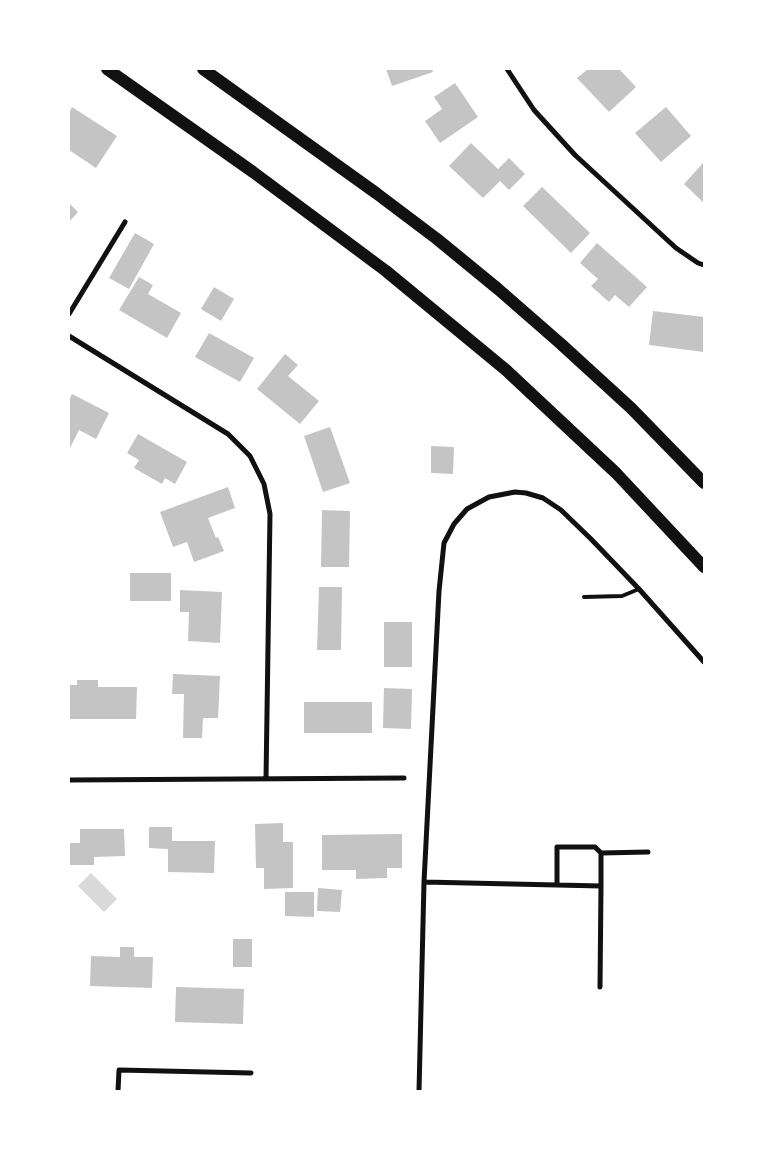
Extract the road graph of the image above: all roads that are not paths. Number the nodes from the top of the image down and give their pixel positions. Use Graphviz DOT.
graph roads {
  1 [pos="107,69"];
  2 [pos="203,69"];
  3 [pos="507,69"];
  4 [pos="125,222"];
  5 [pos="704,265"];
  6 [pos="69,314"];
  7 [pos="69,336"];
  8 [pos="704,483"];
  9 [pos="704,567"];
  10 [pos="639,589"];
  11 [pos="584,597"];
  12 [pos="704,662"];
  13 [pos="404,778"];
  14 [pos="266,779"];
  15 [pos="69,780"];
  16 [pos="648,852"];
  17 [pos="601,853"];
  18 [pos="424,882"];
  19 [pos="557,885"];
  20 [pos="601,886"];
  21 [pos="600,987"];
  22 [pos="251,1072"];
  23 [pos="118,1091"];
  24 [pos="419,1091"];
  1 -- 9 [label="main road"];
  2 -- 8 [label="main road"];
  3 -- 5 [label="street"];
  4 -- 6 [label="street"];
  7 -- 14 [label="street"];
  10 -- 11 [label="lane"];
  10 -- 12 [label="street"];
  10 -- 18 [label="street"];
  13 -- 14 [label="street"];
  14 -- 15 [label="street"];
  16 -- 17 [label="street"];
  17 -- 19 [label="street"];
  17 -- 20 [label="street"];
  18 -- 19 [label="street"];
  18 -- 24 [label="street"];
  19 -- 20 [label="street"];
  20 -- 21 [label="street"];
  22 -- 23 [label="street"];
}
